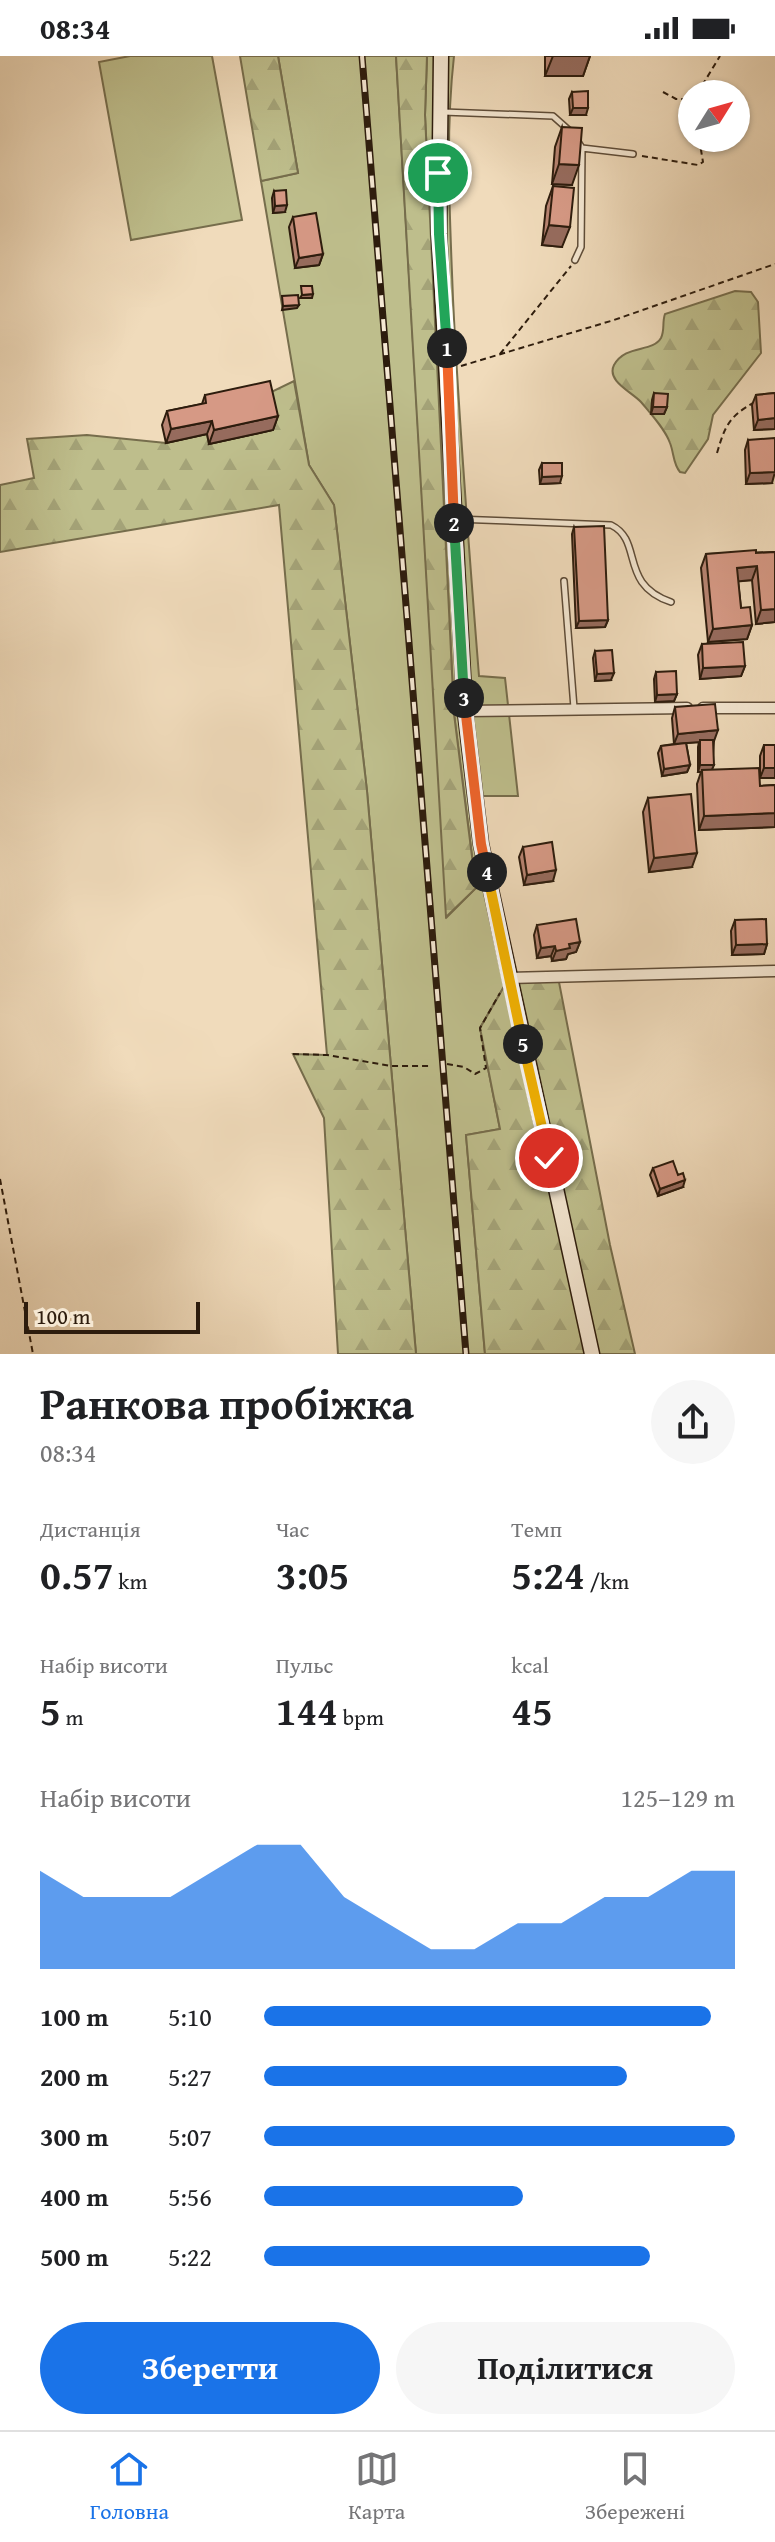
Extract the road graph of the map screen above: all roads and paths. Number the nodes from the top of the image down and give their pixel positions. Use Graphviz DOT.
graph roads {
  1 [pos="441,56"];
  2 [pos="720,56"];
  3 [pos="705,80"];
  4 [pos="663,92"];
  5 [pos="678,99"];
  6 [pos="438,111"];
  7 [pos="582,148"];
  8 [pos="701,152"];
  9 [pos="633,154"];
  10 [pos="575,260"];
  11 [pos="775,264"];
  12 [pos="499,355"];
  13 [pos="448,370"];
  14 [pos="762,398"];
  15 [pos="717,453"];
  16 [pos="454,519"];
  17 [pos="564,581"];
  18 [pos="671,602"];
  19 [pos="574,708"];
  20 [pos="775,708"];
  21 [pos="465,711"];
  22 [pos="775,971"];
  23 [pos="509,978"];
  24 [pos="293,1054"];
  25 [pos="447,1064"];
  26 [pos="432,1066"];
  27 [pos="0,1179"];
  28 [pos="33,1354"];
  29 [pos="592,1354"];
  1 -- 6 [label="street"];
  2 -- 3 [label="path"];
  4 -- 5 [label="path"];
  6 -- 7 [label="lane"];
  6 -- 13 [label="street"];
  7 -- 9 [label="lane"];
  7 -- 10 [label="lane"];
  8 -- 9 [label="path"];
  10 -- 12 [label="path"];
  11 -- 12 [label="path"];
  12 -- 13 [label="path"];
  13 -- 16 [label="street"];
  14 -- 15 [label="path"];
  16 -- 18 [label="lane"];
  16 -- 21 [label="street"];
  17 -- 19 [label="lane"];
  19 -- 20 [label="street"];
  19 -- 21 [label="street"];
  21 -- 23 [label="street"];
  22 -- 23 [label="street"];
  23 -- 25 [label="path"];
  23 -- 29 [label="street"];
  24 -- 26 [label="path"];
  27 -- 28 [label="path"];
}
